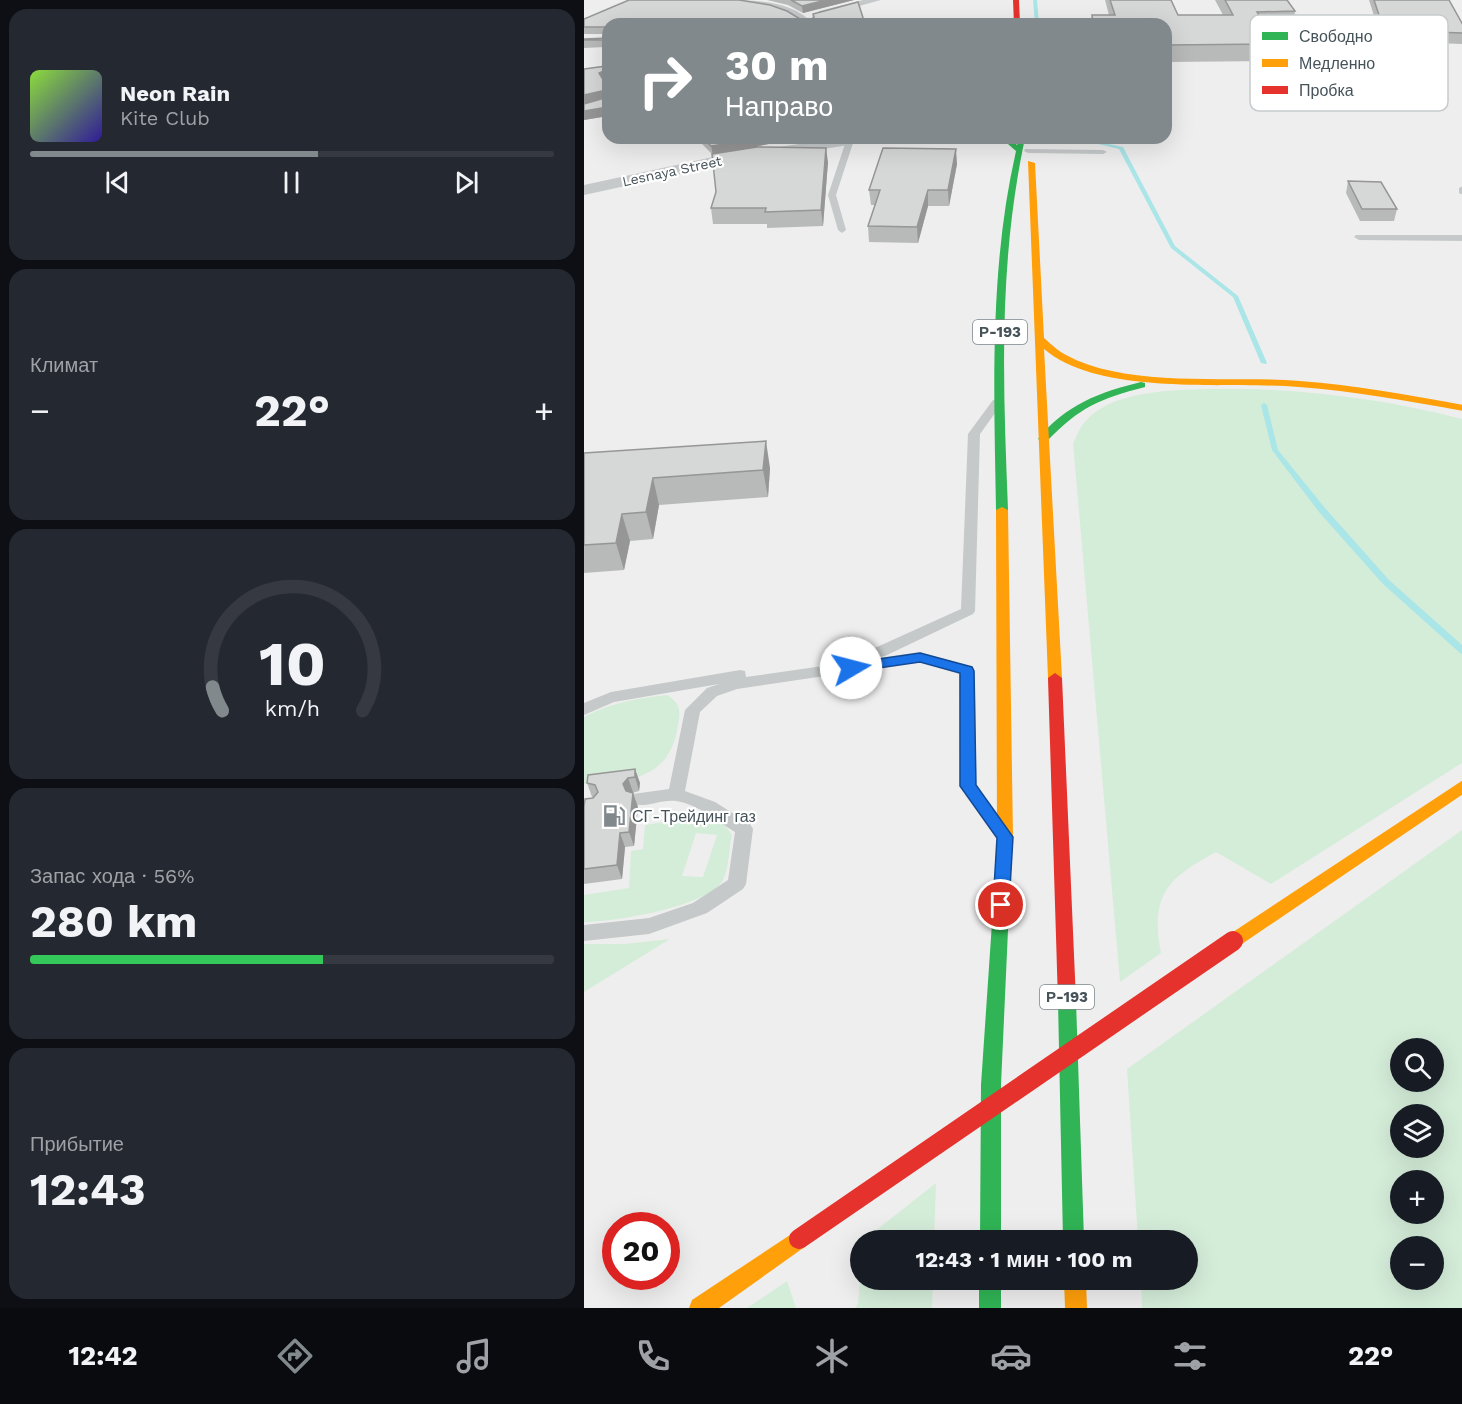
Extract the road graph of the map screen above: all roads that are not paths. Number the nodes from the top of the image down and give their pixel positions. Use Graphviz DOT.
graph roads {
  1 [pos="731,0"];
  2 [pos="876,0"];
  3 [pos="1016,0"];
  4 [pos="800,18"];
  5 [pos="815,18"];
  6 [pos="1017,18"];
  7 [pos="825,144"];
  8 [pos="849,144"];
  9 [pos="1024,144"];
  10 [pos="1103,152"];
  11 [pos="1463,188"];
  12 [pos="584,189"];
  13 [pos="1463,193"];
  14 [pos="842,230"];
  15 [pos="1359,237"];
  16 [pos="1461,239"];
  17 [pos="1463,250"];
  18 [pos="1040,340"];
  19 [pos="1164,379"];
  20 [pos="999,400"];
  21 [pos="1463,408"];
  22 [pos="1043,438"];
  23 [pos="584,709"];
  24 [pos="1463,786"];
  25 [pos="676,794"];
  26 [pos="639,799"];
  27 [pos="1005,837"];
  28 [pos="584,933"];
  29 [pos="990,1230"];
  30 [pos="1074,1230"];
  31 [pos="990,1290"];
  32 [pos="1075,1290"];
  33 [pos="700,1308"];
  34 [pos="990,1308"];
  35 [pos="1076,1308"];
  1 -- 4 [label="street"];
  2 -- 5 [label="street"];
  3 -- 6 [label="main road"];
  7 -- 12 [label="street, Lesnaya Street"];
  8 -- 14 [label="lane"];
  9 -- 10 [label="lane"];
  9 -- 18 [label="main road, Р-193"];
  9 -- 20 [label="main road, Р-193"];
  11 -- 13 [label="lane"];
  15 -- 16 [label="lane"];
  16 -- 17 [label="lane"];
  18 -- 19 [label="main road"];
  18 -- 22 [label="main road, Р-193"];
  19 -- 21 [label="main road"];
  19 -- 22 [label="main road"];
  20 -- 23 [label="lane"];
  20 -- 27 [label="main road, Р-193"];
  22 -- 30 [label="main road, Р-193"];
  24 -- 33 [label="main road, bridge"];
  25 -- 26 [label="lane"];
  25 -- 27 [label="lane"];
  25 -- 28 [label="lane"];
  27 -- 29 [label="main road, Р-193"];
  31 -- 34 [label="main road"];
  32 -- 35 [label="main road"];
}
